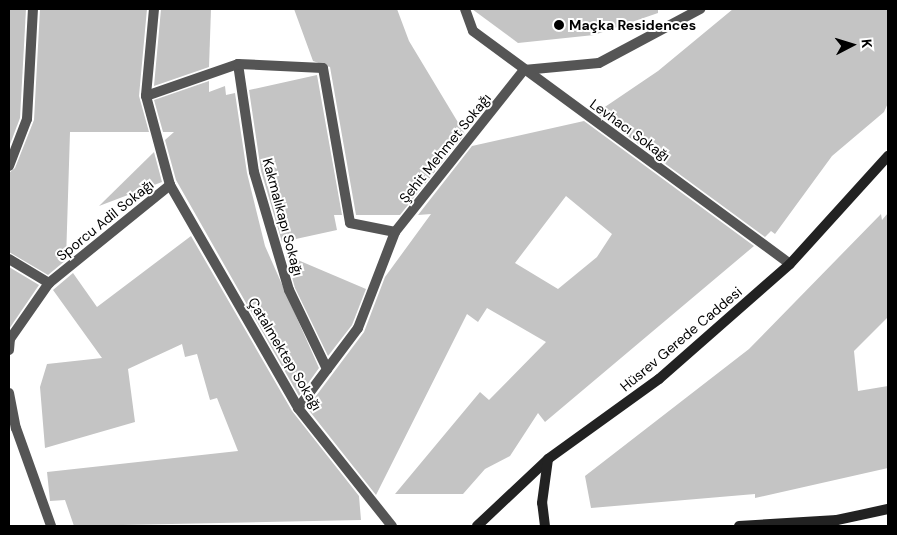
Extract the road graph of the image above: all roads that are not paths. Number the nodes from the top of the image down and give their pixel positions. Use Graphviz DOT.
graph roads {
  1 [pos="33,9"];
  2 [pos="154,9"];
  3 [pos="465,9"];
  4 [pos="700,9"];
  5 [pos="238,64"];
  6 [pos="524,70"];
  7 [pos="146,96"];
  8 [pos="888,156"];
  9 [pos="9,166"];
  10 [pos="170,185"];
  11 [pos="395,232"];
  12 [pos="9,259"];
  13 [pos="790,264"];
  14 [pos="49,283"];
  15 [pos="9,350"];
  16 [pos="327,369"];
  17 [pos="9,393"];
  18 [pos="298,408"];
  19 [pos="548,459"];
  20 [pos="888,509"];
  21 [pos="51,526"];
  22 [pos="392,526"];
  23 [pos="477,526"];
  24 [pos="545,526"];
  25 [pos="739,526"];
  1 -- 9 [label="street"];
  2 -- 7 [label="street, Sporcu Adil Sokağı"];
  3 -- 6 [label="street, Levhacı Sokağı"];
  4 -- 6 [label="street"];
  5 -- 7 [label="street"];
  5 -- 11 [label="street"];
  5 -- 16 [label="street, Kakmalıkapı Sokağı"];
  6 -- 11 [label="street, Şehit Mehmet Sokağı"];
  6 -- 13 [label="street, Levhacı Sokağı"];
  7 -- 10 [label="street, Sporcu Adil Sokağı"];
  8 -- 13 [label="street, Hüsrev Gerede Caddesi"];
  10 -- 14 [label="street, Sporcu Adil Sokağı"];
  10 -- 18 [label="street, Çatalmektep Sokağı"];
  11 -- 16 [label="street, Şehit Mehmet Sokağı"];
  12 -- 14 [label="street"];
  13 -- 19 [label="street, Hüsrev Gerede Caddesi"];
  14 -- 15 [label="street, Sporcu Adil Sokağı"];
  16 -- 18 [label="street, Şehit Mehmet Sokağı"];
  17 -- 21 [label="street"];
  18 -- 22 [label="street, Çatalmektep Sokağı"];
  19 -- 23 [label="street, Hüsrev Gerede Caddesi"];
  19 -- 24 [label="street"];
  20 -- 25 [label="street"];
}
